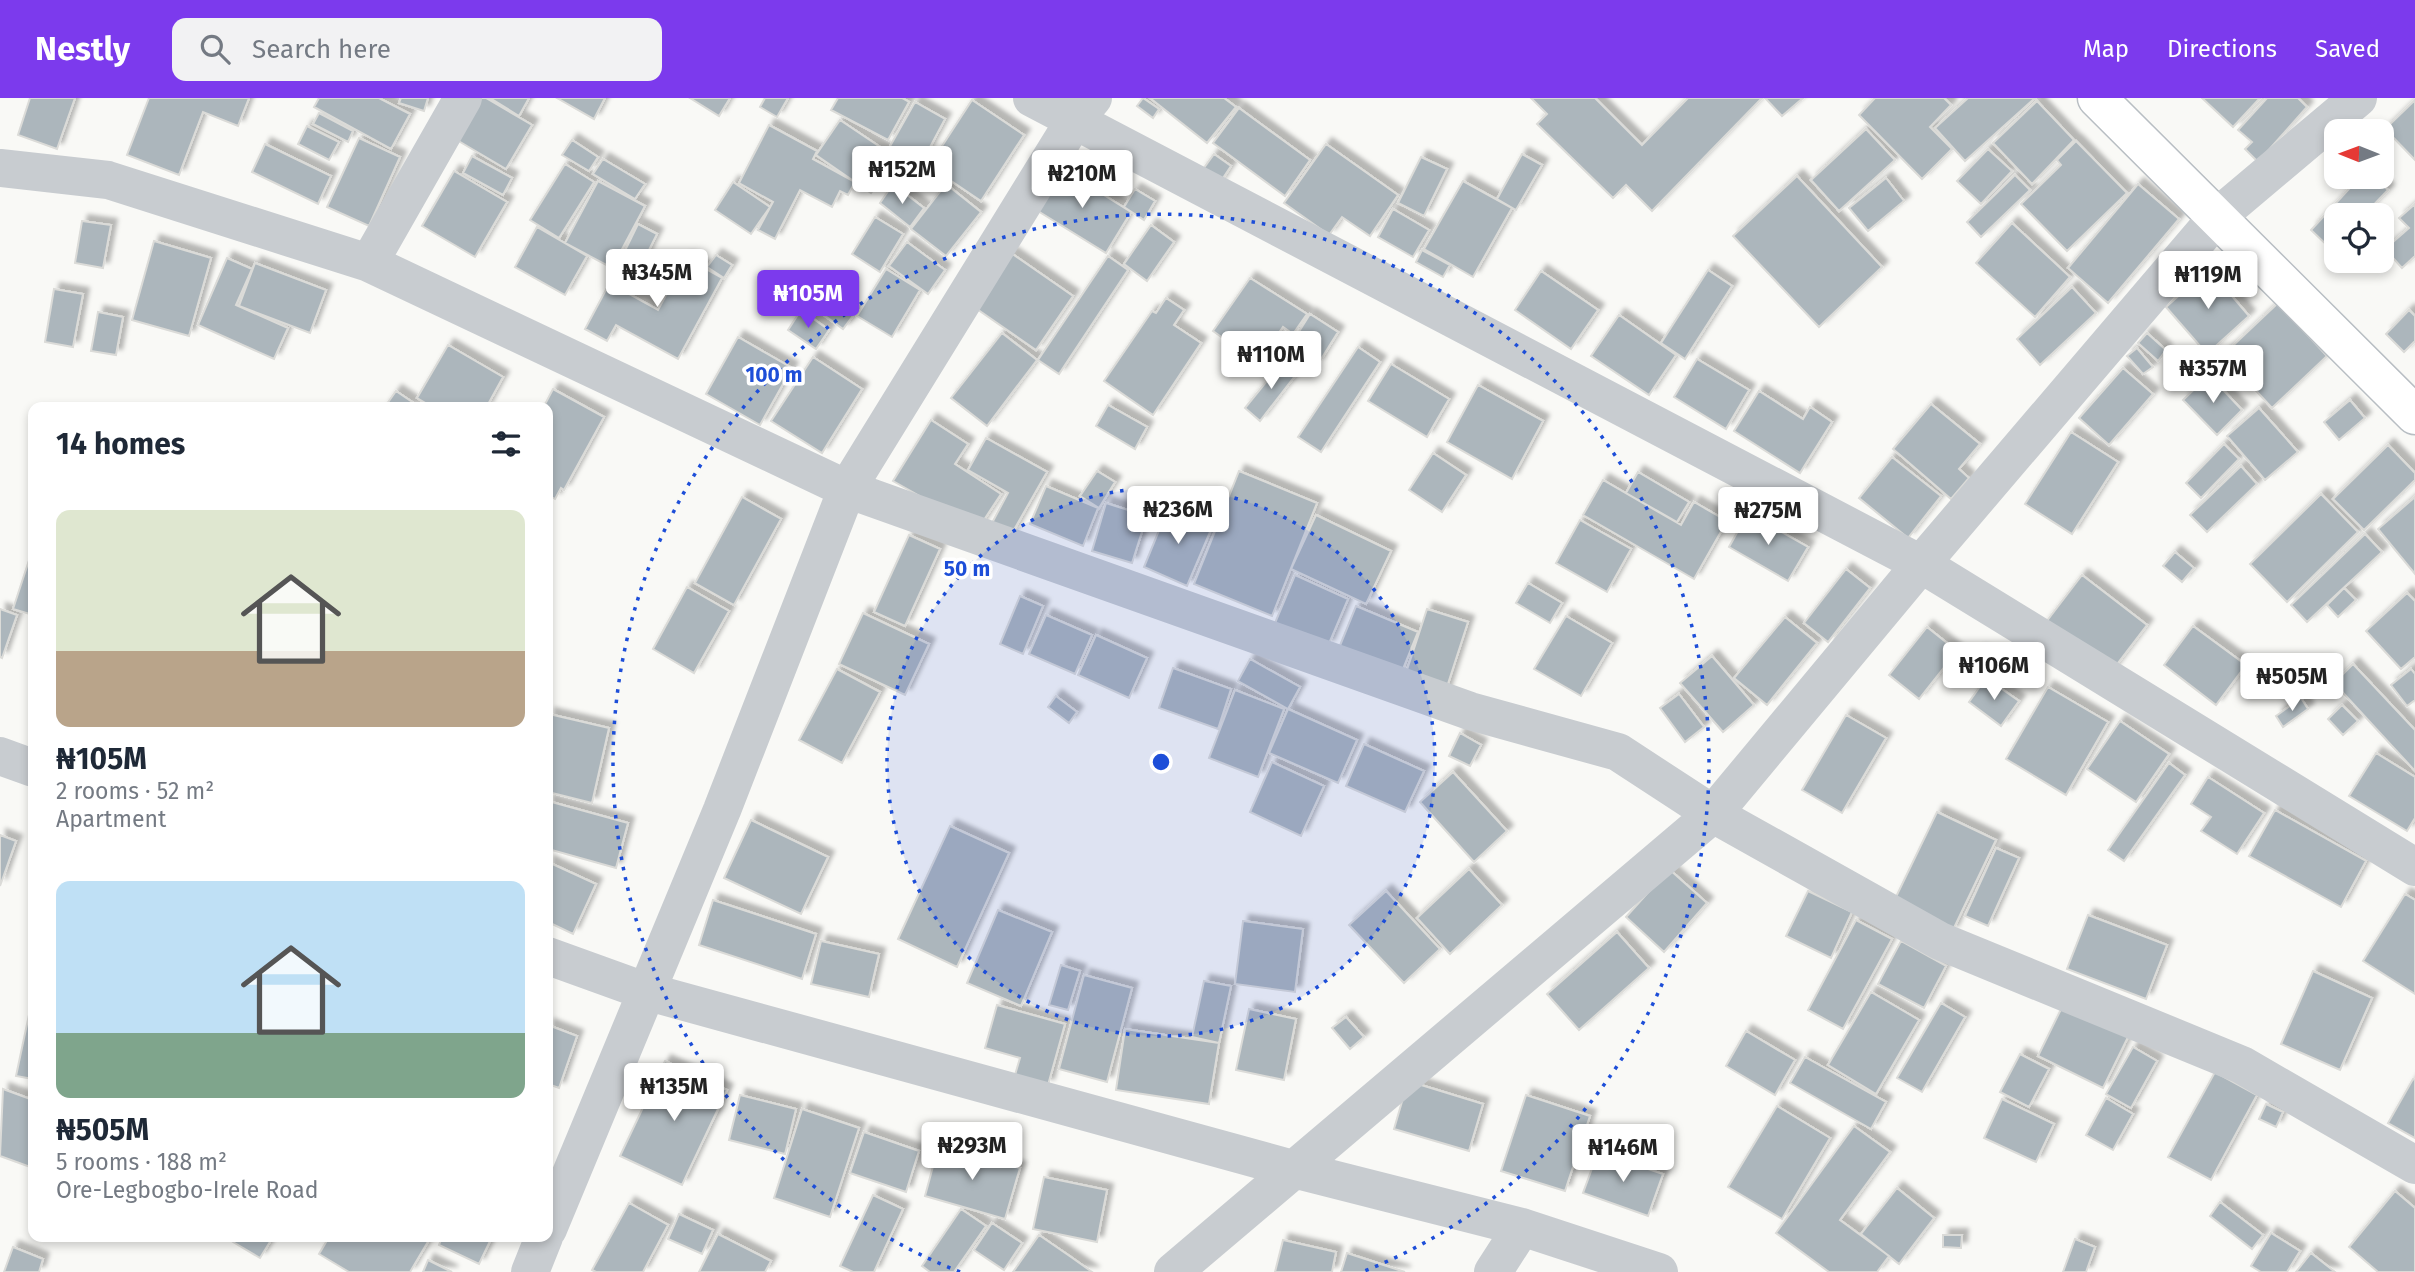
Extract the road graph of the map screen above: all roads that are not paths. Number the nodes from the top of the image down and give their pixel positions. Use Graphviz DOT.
graph roads {
  1 [pos="463,98"];
  2 [pos="1032,98"];
  3 [pos="2097,98"];
  4 [pos="2358,98"];
  5 [pos="1083,110"];
  6 [pos="0,168"];
  7 [pos="2218,216"];
  8 [pos="369,263"];
  9 [pos="2415,415"];
  10 [pos="847,489"];
  11 [pos="1921,564"];
  12 [pos="0,756"];
  13 [pos="28,766"];
  14 [pos="1713,814"];
  15 [pos="2415,867"];
  16 [pos="553,958"];
  17 [pos="645,991"];
  18 [pos="2415,1165"];
  19 [pos="1293,1169"];
  20 [pos="553,1217"];
  21 [pos="1522,1227"];
  22 [pos="542,1242"];
  23 [pos="530,1272"];
  24 [pos="1173,1272"];
  25 [pos="1493,1272"];
  26 [pos="1659,1272"];
  1 -- 8 [label="street"];
  2 -- 5 [label="street"];
  3 -- 7 [label="main road"];
  4 -- 7 [label="street"];
  5 -- 10 [label="street"];
  5 -- 11 [label="street"];
  6 -- 8 [label="street"];
  7 -- 9 [label="main road"];
  7 -- 11 [label="street"];
  8 -- 10 [label="street"];
  10 -- 14 [label="street"];
  10 -- 17 [label="street"];
  11 -- 14 [label="street"];
  11 -- 15 [label="street"];
  12 -- 13 [label="street"];
  14 -- 18 [label="street"];
  14 -- 19 [label="street"];
  16 -- 17 [label="street"];
  17 -- 19 [label="street"];
  17 -- 20 [label="street"];
  19 -- 21 [label="street"];
  19 -- 24 [label="street"];
  21 -- 25 [label="street"];
  21 -- 26 [label="street"];
  22 -- 23 [label="street"];
}
